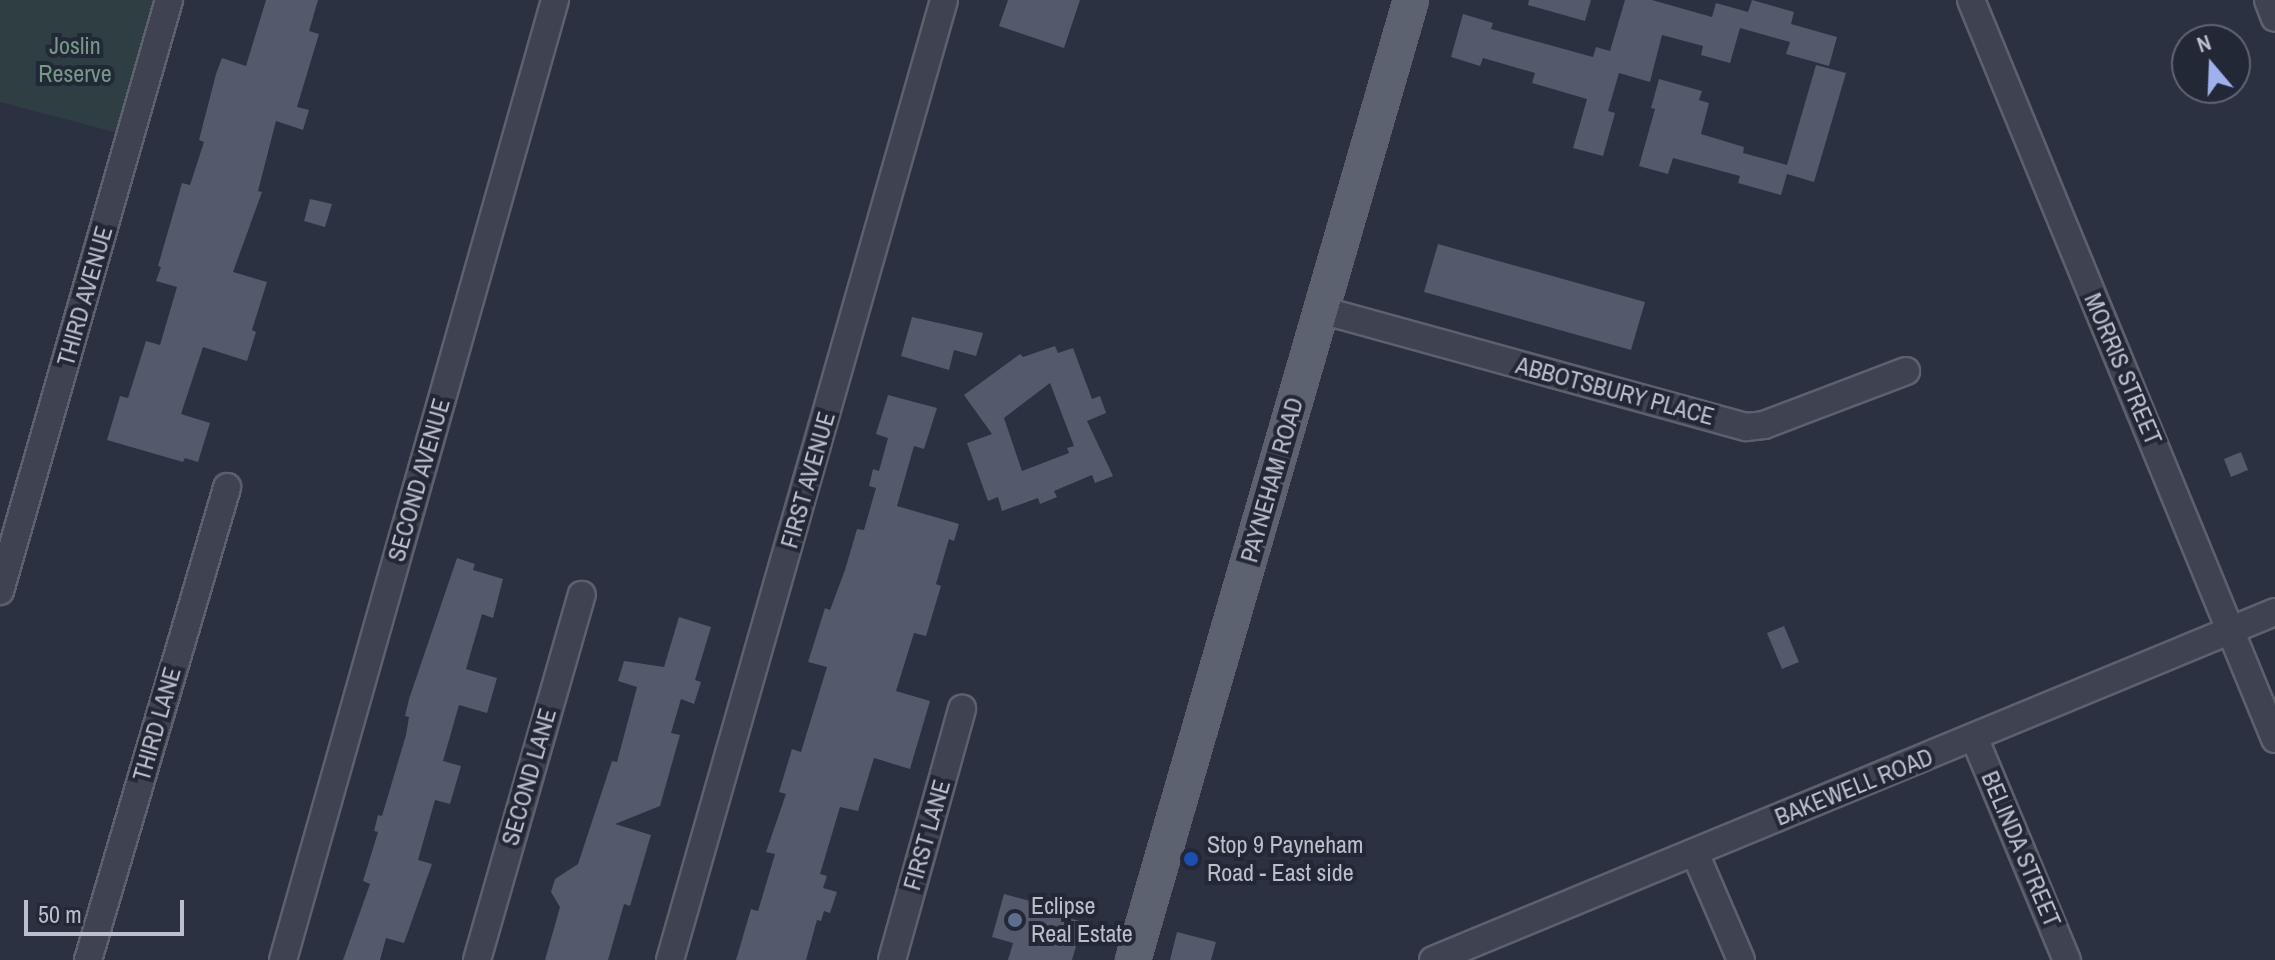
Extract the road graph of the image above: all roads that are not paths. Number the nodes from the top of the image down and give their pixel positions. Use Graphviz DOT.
graph roads {
  1 [pos="169,0"];
  2 [pos="555,0"];
  3 [pos="944,0"];
  4 [pos="1411,0"];
  5 [pos="1971,0"];
  6 [pos="2268,0"];
  7 [pos="2275,18"];
  8 [pos="1321,310"];
  9 [pos="1906,371"];
  10 [pos="227,487"];
  11 [pos="0,591"];
  12 [pos="582,595"];
  13 [pos="2275,612"];
  14 [pos="2232,630"];
  15 [pos="962,709"];
  16 [pos="1974,737"];
  17 [pos="2275,739"];
  18 [pos="1695,853"];
  19 [pos="88,960"];
  20 [pos="283,960"];
  21 [pos="477,960"];
  22 [pos="670,960"];
  23 [pos="892,960"];
  24 [pos="1133,960"];
  25 [pos="1433,960"];
  26 [pos="1741,960"];
  27 [pos="2067,960"];
  1 -- 11 [label="street, THIRD AVENUE"];
  2 -- 20 [label="street, SECOND AVENUE"];
  3 -- 22 [label="street, FIRST AVENUE"];
  4 -- 8 [label="main road, PAYNEHAM ROAD"];
  5 -- 14 [label="street, MORRIS STREET"];
  6 -- 7 [label="street"];
  8 -- 9 [label="street, ABBOTSBURY PLACE"];
  8 -- 24 [label="main road, PAYNEHAM ROAD"];
  10 -- 19 [label="street, THIRD LANE"];
  12 -- 21 [label="street, SECOND LANE"];
  13 -- 14 [label="street, BAKEWELL ROAD"];
  14 -- 16 [label="street, BAKEWELL ROAD"];
  14 -- 17 [label="street, MORRIS STREET"];
  15 -- 23 [label="street, FIRST LANE"];
  16 -- 18 [label="street, BAKEWELL ROAD"];
  16 -- 27 [label="street, BELINDA STREET"];
  18 -- 25 [label="street, BAKEWELL ROAD"];
  18 -- 26 [label="street"];
}
